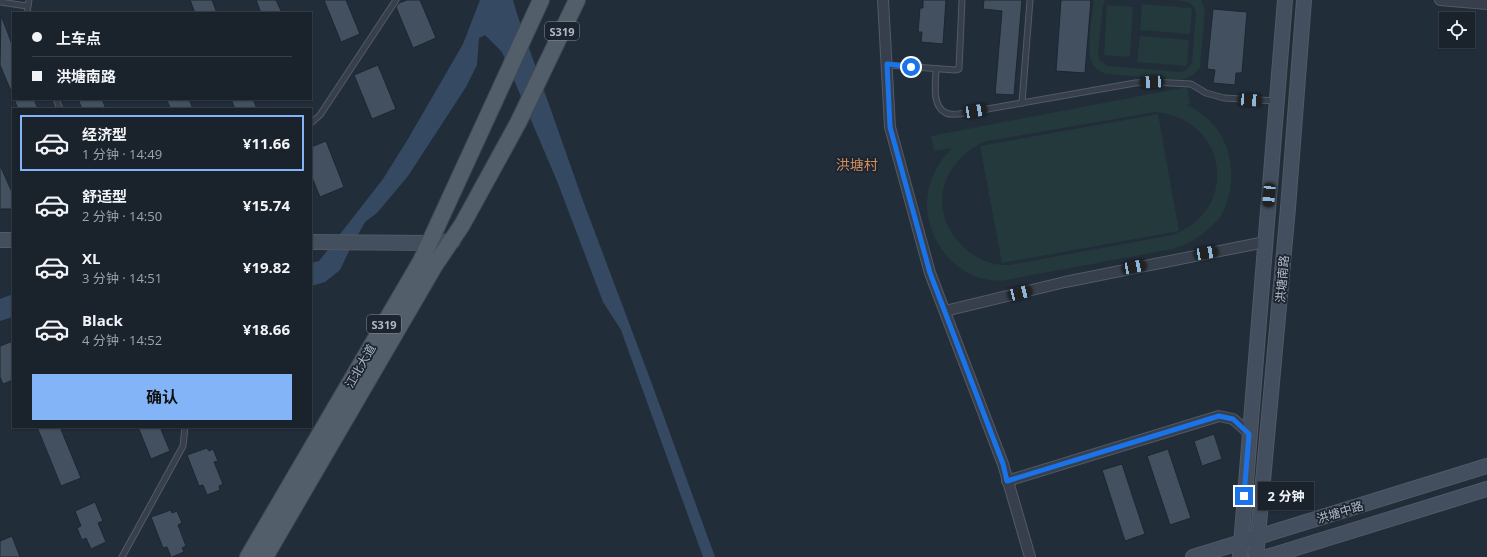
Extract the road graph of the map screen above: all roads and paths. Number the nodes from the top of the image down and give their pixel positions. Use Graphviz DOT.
graph roads {
  1 [pos="29,0"];
  2 [pos="396,0"];
  3 [pos="541,0"];
  4 [pos="577,0"];
  5 [pos="884,0"];
  6 [pos="962,0"];
  7 [pos="1030,0"];
  8 [pos="1285,0"];
  9 [pos="1304,0"];
  10 [pos="1440,0"];
  11 [pos="0,2"];
  12 [pos="1487,4"];
  13 [pos="27,6"];
  14 [pos="27,12"];
  15 [pos="887,64"];
  16 [pos="936,69"];
  17 [pos="1277,101"];
  18 [pos="1022,103"];
  19 [pos="312,122"];
  20 [pos="0,240"];
  21 [pos="12,240"];
  22 [pos="453,241"];
  23 [pos="312,242"];
  24 [pos="429,242"];
  25 [pos="1265,242"];
  26 [pos="945,311"];
  27 [pos="185,428"];
  28 [pos="1249,434"];
  29 [pos="1487,466"];
  30 [pos="1007,481"];
  31 [pos="1487,489"];
  32 [pos="1259,537"];
  33 [pos="1240,543"];
  34 [pos="122,557"];
  35 [pos="248,557"];
  36 [pos="265,557"];
  37 [pos="1030,557"];
  38 [pos="1193,557"];
  39 [pos="1240,557"];
  40 [pos="1256,557"];
  41 [pos="1267,557"];
  1 -- 13 [label="lane"];
  2 -- 19 [label="lane"];
  3 -- 24 [label="main road, 江北大道 / S319"];
  4 -- 22 [label="main road, 江北大道 / S319"];
  5 -- 15 [label="street"];
  6 -- 16 [label="lane"];
  7 -- 18 [label="lane"];
  8 -- 17 [label="main road, 洪塘南路"];
  9 -- 32 [label="main road, 洪塘南路"];
  10 -- 12 [label="street"];
  11 -- 13 [label="lane"];
  13 -- 14 [label="lane"];
  15 -- 16 [label="lane"];
  15 -- 26 [label="street"];
  16 -- 18 [label="lane"];
  17 -- 18 [label="lane"];
  17 -- 25 [label="main road, 洪塘南路"];
  20 -- 21 [label="main road"];
  22 -- 24 [label="main road"];
  22 -- 36 [label="main road, 江北大道 / S319"];
  23 -- 24 [label="main road"];
  24 -- 35 [label="main road, 江北大道 / S319"];
  25 -- 26 [label="street"];
  25 -- 28 [label="main road, 洪塘南路"];
  26 -- 30 [label="street"];
  27 -- 34 [label="lane"];
  28 -- 30 [label="street"];
  28 -- 33 [label="main road, 洪塘南路"];
  29 -- 32 [label="main road, 洪塘中路"];
  30 -- 37 [label="street"];
  31 -- 41 [label="main road, 洪塘中路"];
  32 -- 33 [label="main road, 洪塘中路"];
  32 -- 40 [label="main road, 洪塘南路"];
  33 -- 38 [label="main road, 洪塘中路"];
  33 -- 39 [label="main road, 洪塘南路"];
}
